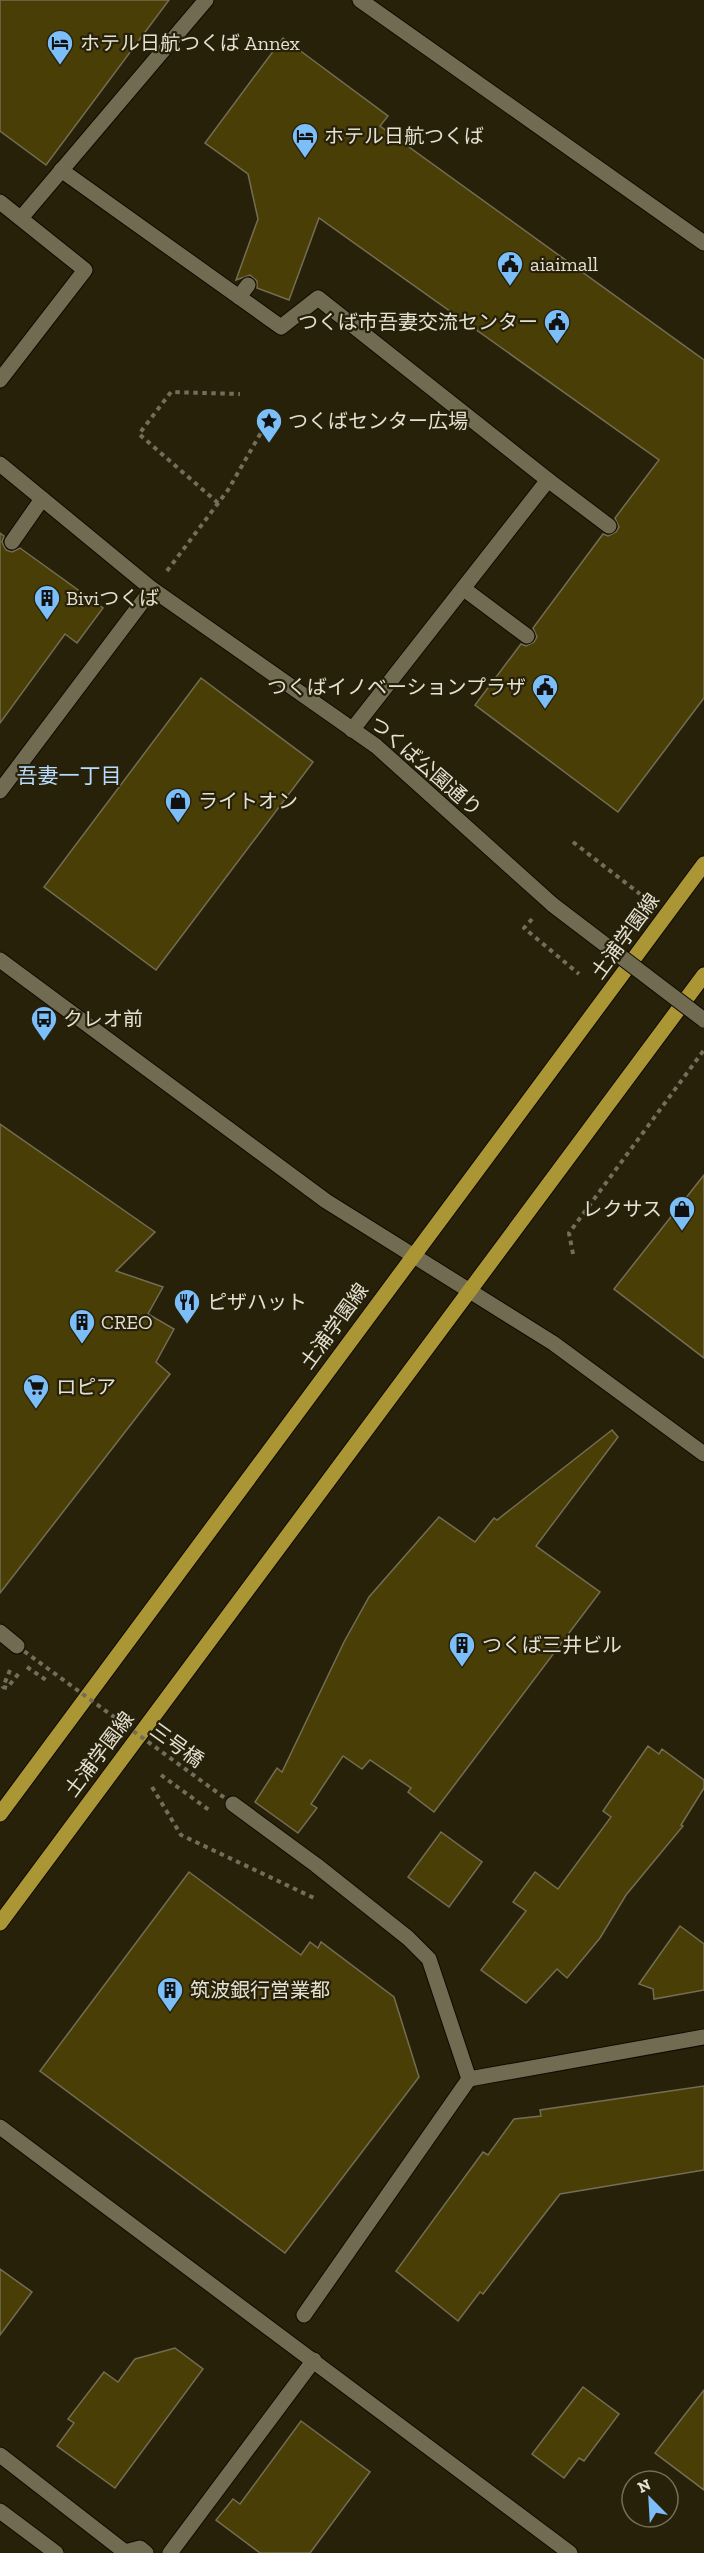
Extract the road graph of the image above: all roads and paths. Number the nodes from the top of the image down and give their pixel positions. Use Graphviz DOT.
graph roads {
  1 [pos="206,0"];
  2 [pos="360,0"];
  3 [pos="62,170"];
  4 [pos="0,202"];
  5 [pos="21,218"];
  6 [pos="704,243"];
  7 [pos="248,285"];
  8 [pos="238,297"];
  9 [pos="0,380"];
  10 [pos="240,394"];
  11 [pos="270,417"];
  12 [pos="0,464"];
  13 [pos="548,480"];
  14 [pos="42,499"];
  15 [pos="218,503"];
  16 [pos="609,525"];
  17 [pos="12,542"];
  18 [pos="153,589"];
  19 [pos="464,589"];
  20 [pos="526,636"];
  21 [pos="352,730"];
  22 [pos="0,791"];
  23 [pos="573,842"];
  24 [pos="704,864"];
  25 [pos="640,894"];
  26 [pos="524,928"];
  27 [pos="0,960"];
  28 [pos="579,974"];
  29 [pos="704,975"];
  30 [pos="704,1020"];
  31 [pos="704,1050"];
  32 [pos="573,1254"];
  33 [pos="411,1256"];
  34 [pos="468,1291"];
  35 [pos="704,1454"];
  36 [pos="0,1632"];
  37 [pos="17,1646"];
  38 [pos="26,1666"];
  39 [pos="46,1680"];
  40 [pos="161,1775"];
  41 [pos="152,1787"];
  42 [pos="230,1808"];
  43 [pos="210,1810"];
  44 [pos="0,1814"];
  45 [pos="316,1899"];
  46 [pos="0,1923"];
  47 [pos="704,2037"];
  48 [pos="469,2079"];
  49 [pos="0,2127"];
  50 [pos="304,2315"];
  51 [pos="314,2360"];
  52 [pos="0,2455"];
  53 [pos="0,2511"];
  54 [pos="562,2551"];
  55 [pos="56,2553"];
  56 [pos="146,2553"];
  57 [pos="170,2553"];
  1 -- 3 [label="street"];
  2 -- 6 [label="street"];
  3 -- 5 [label="street"];
  3 -- 8 [label="street"];
  4 -- 5 [label="street"];
  5 -- 9 [label="street"];
  7 -- 8 [label="street"];
  8 -- 13 [label="street"];
  10 -- 15 [label="path"];
  11 -- 15 [label="path"];
  12 -- 14 [label="street, つくば公園通り"];
  13 -- 16 [label="street"];
  13 -- 19 [label="street"];
  14 -- 17 [label="street"];
  14 -- 18 [label="street, つくば公園通り"];
  15 -- 18 [label="path"];
  18 -- 21 [label="street, つくば公園通り"];
  18 -- 22 [label="street"];
  19 -- 20 [label="street"];
  19 -- 21 [label="street"];
  21 -- 30 [label="street, つくば公園通り, bridge"];
  23 -- 25 [label="path"];
  24 -- 33 [label="main road, 土浦学園線"];
  26 -- 28 [label="path"];
  27 -- 33 [label="street"];
  29 -- 34 [label="main road, 土浦学園線"];
  31 -- 32 [label="path"];
  33 -- 34 [label="street"];
  33 -- 44 [label="main road, 土浦学園線"];
  34 -- 35 [label="street"];
  34 -- 46 [label="main road, 土浦学園線"];
  36 -- 37 [label="street"];
  37 -- 42 [label="path, 三号橋, bridge"];
  38 -- 39 [label="path"];
  40 -- 43 [label="path"];
  41 -- 45 [label="path"];
  42 -- 48 [label="street"];
  47 -- 48 [label="street"];
  48 -- 50 [label="street"];
  49 -- 51 [label="street"];
  51 -- 54 [label="street"];
  51 -- 57 [label="street"];
  52 -- 56 [label="street"];
  53 -- 55 [label="street"];
}
